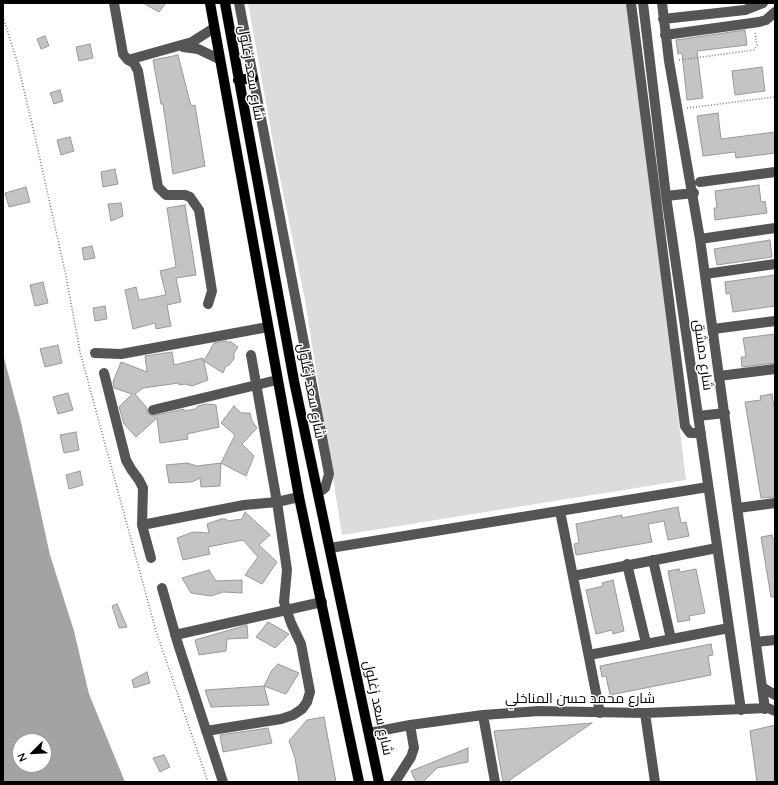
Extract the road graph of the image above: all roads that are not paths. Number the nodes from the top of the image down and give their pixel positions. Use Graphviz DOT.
graph roads {
  1 [pos="114,3"];
  2 [pos="210,3"];
  3 [pos="225,3"];
  4 [pos="239,3"];
  5 [pos="662,3"];
  6 [pos="763,3"];
  7 [pos="631,5"];
  8 [pos="643,5"];
  9 [pos="773,17"];
  10 [pos="663,19"];
  11 [pos="214,28"];
  12 [pos="665,34"];
  13 [pos="175,48"];
  14 [pos="220,59"];
  15 [pos="128,60"];
  16 [pos="253,78"];
  17 [pos="238,80"];
  18 [pos="775,172"];
  19 [pos="700,182"];
  20 [pos="694,193"];
  21 [pos="666,196"];
  22 [pos="264,223"];
  23 [pos="250,226"];
  24 [pos="775,228"];
  25 [pos="700,239"];
  26 [pos="775,264"];
  27 [pos="705,274"];
  28 [pos="208,304"];
  29 [pos="684,319"];
  30 [pos="775,320"];
  31 [pos="671,321"];
  32 [pos="268,326"];
  33 [pos="713,329"];
  34 [pos="95,353"];
  35 [pos="251,355"];
  36 [pos="775,369"];
  37 [pos="104,373"];
  38 [pos="719,376"];
  39 [pos="277,380"];
  40 [pos="256,384"];
  41 [pos="153,410"];
  42 [pos="725,413"];
  43 [pos="698,416"];
  44 [pos="701,433"];
  45 [pos="708,487"];
  46 [pos="318,493"];
  47 [pos="299,497"];
  48 [pos="277,502"];
  49 [pos="775,503"];
  50 [pos="738,508"];
  51 [pos="560,511"];
  52 [pos="142,525"];
  53 [pos="330,548"];
  54 [pos="717,548"];
  55 [pos="151,558"];
  56 [pos="653,560"];
  57 [pos="627,564"];
  58 [pos="573,576"];
  59 [pos="162,588"];
  60 [pos="322,602"];
  61 [pos="286,610"];
  62 [pos="729,628"];
  63 [pos="175,635"];
  64 [pos="671,639"];
  65 [pos="775,640"];
  66 [pos="756,642"];
  67 [pos="646,643"];
  68 [pos="589,655"];
  69 [pos="762,687"];
  70 [pos="775,695"];
  71 [pos="771,708"];
  72 [pos="741,710"];
  73 [pos="600,713"];
  74 [pos="645,713"];
  75 [pos="483,715"];
  76 [pos="410,725"];
  77 [pos="206,731"];
  78 [pos="368,733"];
  79 [pos="223,782"];
  80 [pos="359,782"];
  81 [pos="380,782"];
  82 [pos="395,782"];
  83 [pos="494,782"];
  84 [pos="655,782"];
  1 -- 15 [label="street"];
  2 -- 11 [label="main road, شارع سعد زغلول"];
  3 -- 17 [label="main road, شارع سعد زغلول"];
  4 -- 16 [label="street"];
  5 -- 10 [label="street, شارع دمشق"];
  6 -- 10 [label="street"];
  7 -- 8 [label="street"];
  7 -- 31 [label="street"];
  8 -- 21 [label="street, شارع دمشق"];
  9 -- 12 [label="street"];
  10 -- 12 [label="street, شارع دمشق"];
  11 -- 13 [label="street"];
  11 -- 14 [label="main road, شارع سعد زغلول"];
  12 -- 20 [label="street, شارع دمشق"];
  13 -- 14 [label="street"];
  13 -- 15 [label="street"];
  14 -- 23 [label="main road, شارع سعد زغلول"];
  15 -- 28 [label="street"];
  16 -- 17 [label="main road"];
  16 -- 46 [label="street"];
  17 -- 22 [label="main road, شارع سعد زغلول"];
  18 -- 19 [label="street"];
  20 -- 21 [label="street"];
  20 -- 25 [label="street, شارع دمشق"];
  21 -- 29 [label="street, شارع دمشق"];
  22 -- 23 [label="main road"];
  22 -- 46 [label="main road, شارع سعد زغلول"];
  23 -- 32 [label="main road, شارع سعد زغلول"];
  24 -- 25 [label="street"];
  25 -- 27 [label="street, شارع دمشق"];
  26 -- 27 [label="street"];
  27 -- 33 [label="street, شارع دمشق"];
  29 -- 31 [label="street"];
  29 -- 43 [label="street, شارع دمشق"];
  30 -- 33 [label="street"];
  31 -- 44 [label="street"];
  32 -- 34 [label="street"];
  32 -- 39 [label="main road, شارع سعد زغلول"];
  33 -- 38 [label="street, شارع دمشق"];
  35 -- 40 [label="street"];
  36 -- 38 [label="street"];
  37 -- 52 [label="street"];
  38 -- 42 [label="street, شارع دمشق"];
  39 -- 40 [label="street"];
  39 -- 47 [label="main road, شارع سعد زغلول"];
  40 -- 41 [label="street"];
  40 -- 48 [label="street"];
  42 -- 43 [label="street"];
  42 -- 50 [label="street, شارع دمشق"];
  43 -- 44 [label="street, شارع دمشق"];
  44 -- 45 [label="street, شارع دمشق"];
  45 -- 51 [label="street"];
  45 -- 54 [label="street, شارع دمشق"];
  46 -- 53 [label="main road, شارع سعد زغلول"];
  47 -- 48 [label="street"];
  47 -- 60 [label="main road, شارع سعد زغلول"];
  48 -- 52 [label="street"];
  48 -- 61 [label="street"];
  49 -- 50 [label="street"];
  50 -- 66 [label="street, شارع دمشق"];
  51 -- 53 [label="street"];
  51 -- 58 [label="street"];
  52 -- 55 [label="street"];
  53 -- 78 [label="main road, شارع سعد زغلول"];
  54 -- 56 [label="street"];
  54 -- 62 [label="street, شارع دمشق"];
  56 -- 57 [label="street"];
  56 -- 64 [label="street"];
  57 -- 58 [label="street"];
  57 -- 67 [label="street"];
  58 -- 68 [label="street"];
  59 -- 63 [label="street"];
  60 -- 61 [label="street"];
  60 -- 80 [label="main road, شارع سعد زغلول"];
  61 -- 63 [label="street"];
  61 -- 77 [label="street"];
  62 -- 64 [label="street"];
  62 -- 72 [label="street, شارع دمشق"];
  63 -- 77 [label="street"];
  64 -- 67 [label="street"];
  65 -- 66 [label="street"];
  66 -- 69 [label="street, شارع دمشق"];
  67 -- 68 [label="street"];
  68 -- 73 [label="street"];
  69 -- 70 [label="street"];
  69 -- 71 [label="street, شارع دمشق"];
  71 -- 72 [label="street, شارع محمد حسن المناخلي"];
  72 -- 74 [label="street, شارع محمد حسن المناخلي"];
  73 -- 74 [label="street, شارع محمد حسن المناخلي"];
  73 -- 75 [label="street, شارع محمد حسن المناخلي"];
  74 -- 84 [label="street"];
  75 -- 76 [label="street, شارع محمد حسن المناخلي"];
  75 -- 83 [label="street"];
  76 -- 78 [label="street, شارع محمد حسن المناخلي"];
  76 -- 82 [label="street"];
  77 -- 79 [label="street"];
  78 -- 81 [label="main road, شارع سعد زغلول"];
}
